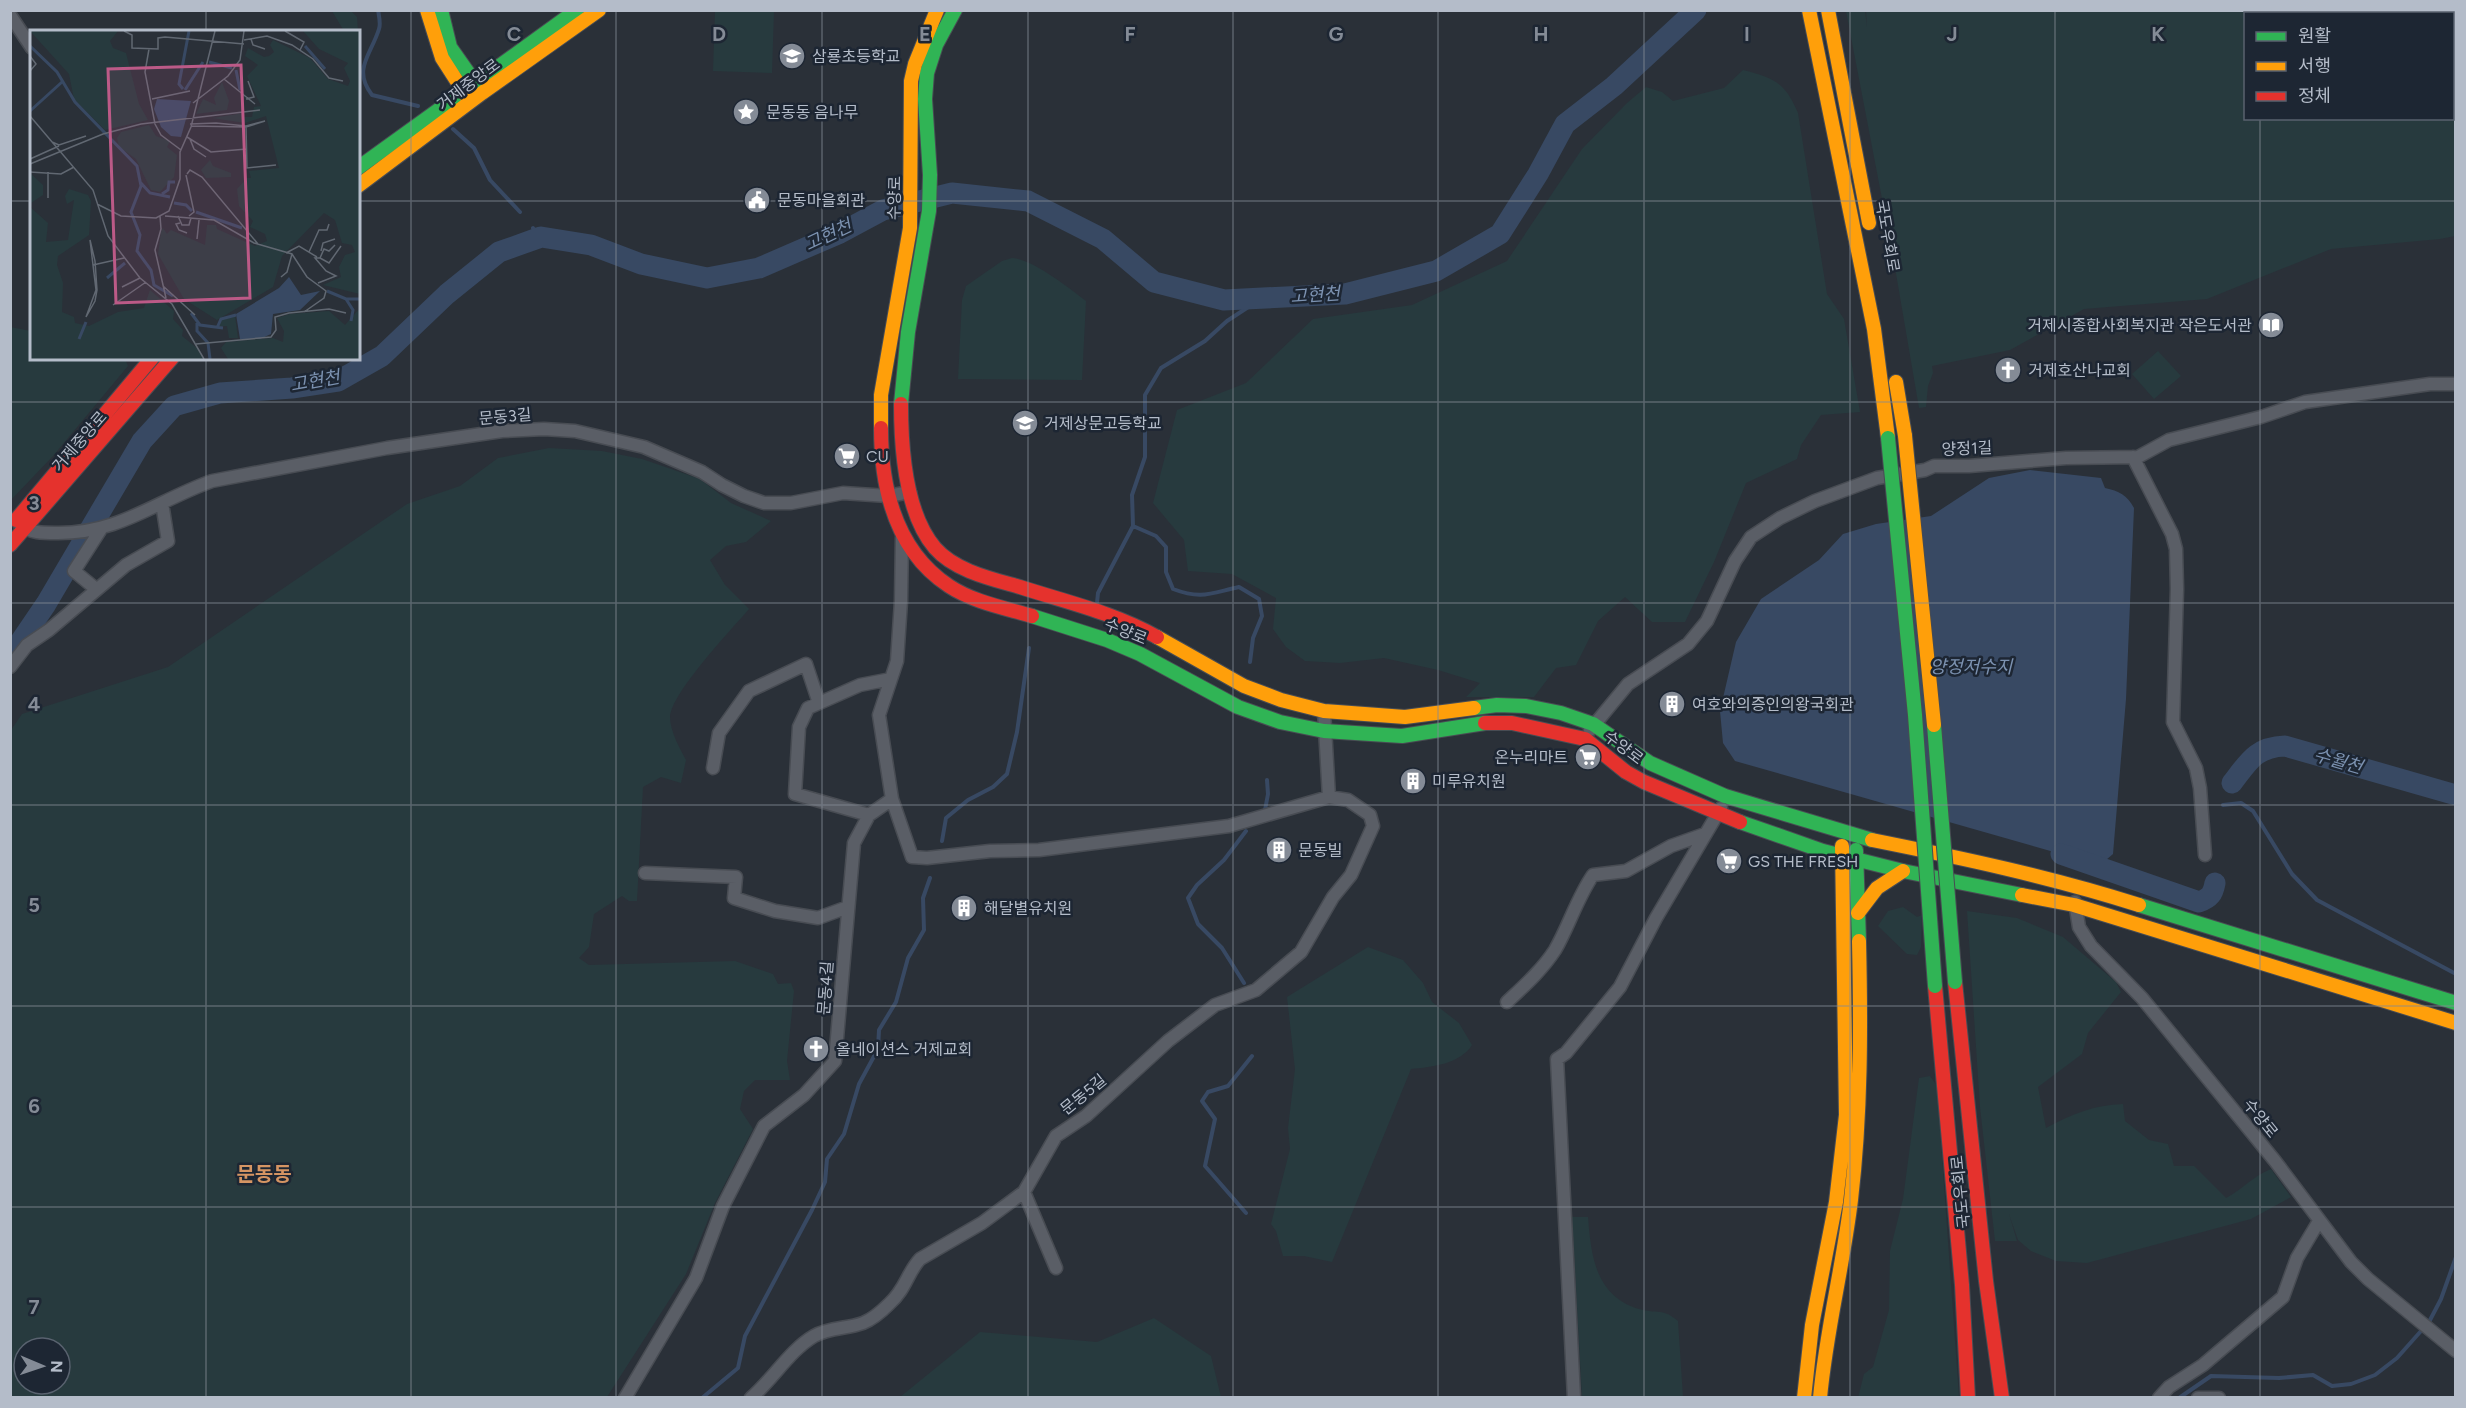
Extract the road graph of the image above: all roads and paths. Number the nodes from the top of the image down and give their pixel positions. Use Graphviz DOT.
graph roads {
  1 [pos="427,10"];
  2 [pos="441,10"];
  3 [pos="577,10"];
  4 [pos="599,10"];
  5 [pos="937,10"];
  6 [pos="955,10"];
  7 [pos="1797,10"];
  8 [pos="1809,10"];
  9 [pos="1828,10"];
  10 [pos="1835,10"];
  11 [pos="10,15"];
  12 [pos="1836,43"];
  13 [pos="30,45"];
  14 [pos="1817,56"];
  15 [pos="509,58"];
  16 [pos="457,70"];
  17 [pos="478,88"];
  18 [pos="462,91"];
  19 [pos="471,103"];
  20 [pos="442,107"];
  21 [pos="360,167"];
  22 [pos="360,185"];
  23 [pos="1870,231"];
  24 [pos="1885,311"];
  25 [pos="1890,345"];
  26 [pos="150,360"];
  27 [pos="170,360"];
  28 [pos="1894,368"];
  29 [pos="2456,384"];
  30 [pos="2133,457"];
  31 [pos="910,492"];
  32 [pos="888,496"];
  33 [pos="162,503"];
  34 [pos="17,525"];
  35 [pos="101,529"];
  36 [pos="902,536"];
  37 [pos="10,545"];
  38 [pos="96,589"];
  39 [pos="10,668"];
  40 [pos="891,679"];
  41 [pos="819,703"];
  42 [pos="1324,711"];
  43 [pos="1593,724"];
  44 [pos="1324,732"];
  45 [pos="1585,739"];
  46 [pos="713,768"];
  47 [pos="1725,796"];
  48 [pos="1329,797"];
  49 [pos="892,799"];
  50 [pos="869,815"];
  51 [pos="1718,815"];
  52 [pos="1841,832"];
  53 [pos="1705,834"];
  54 [pos="1856,837"];
  55 [pos="1823,851"];
  56 [pos="2205,855"];
  57 [pos="1842,856"];
  58 [pos="1857,861"];
  59 [pos="1903,871"];
  60 [pos="645,873"];
  61 [pos="1843,875"];
  62 [pos="2079,886"];
  63 [pos="2074,905"];
  64 [pos="848,907"];
  65 [pos="1858,913"];
  66 [pos="1507,1002"];
  67 [pos="2456,1003"];
  68 [pos="2456,1023"];
  69 [pos="1024,1192"];
  70 [pos="2319,1221"];
  71 [pos="1056,1268"];
  72 [pos="2456,1351"];
  73 [pos="625,1398"];
  74 [pos="751,1398"];
  75 [pos="1574,1398"];
  76 [pos="1804,1398"];
  77 [pos="1820,1398"];
  78 [pos="1968,1398"];
  79 [pos="2002,1398"];
  80 [pos="2159,1398"];
  81 [pos="2198,1398"];
  82 [pos="2219,1398"];
  1 -- 16 [label="main road"];
  2 -- 16 [label="main road"];
  3 -- 15 [label="main road, 거제중앙로"];
  4 -- 17 [label="main road, 거제중앙로"];
  5 -- 32 [label="main road, 수양로"];
  6 -- 31 [label="main road, 수양로"];
  7 -- 14 [label="main road"];
  8 -- 14 [label="main road"];
  9 -- 12 [label="main road"];
  10 -- 12 [label="main road"];
  11 -- 13 [label="street"];
  12 -- 23 [label="main road, 국도우회로"];
  14 -- 78 [label="main road, 국도우회로, bridge"];
  15 -- 16 [label="main road"];
  15 -- 17 [label="main road, 거제중앙로"];
  16 -- 17 [label="main road"];
  16 -- 18 [label="main road"];
  16 -- 20 [label="main road"];
  17 -- 18 [label="main road, 거제중앙로"];
  17 -- 19 [label="main road, 거제중앙로"];
  18 -- 19 [label="main road"];
  18 -- 20 [label="main road, 거제중앙로"];
  19 -- 22 [label="main road, 거제중앙로"];
  20 -- 21 [label="main road, 거제중앙로"];
  24 -- 25 [label="main road"];
  26 -- 34 [label="main road, 거제중앙로"];
  27 -- 34 [label="main road, 거제중앙로"];
  28 -- 79 [label="main road, 국도우회로, bridge"];
  29 -- 30 [label="street, 양정1길"];
  30 -- 43 [label="street, 양정1길"];
  30 -- 56 [label="street"];
  31 -- 32 [label="street, 문동3길"];
  31 -- 42 [label="main road, 수양로"];
  32 -- 33 [label="street, 문동3길"];
  32 -- 36 [label="main road, 수양로"];
  33 -- 35 [label="street, 문동3길"];
  33 -- 38 [label="street"];
  34 -- 35 [label="street, 문동3길"];
  34 -- 37 [label="main road, 거제중앙로"];
  35 -- 38 [label="street"];
  36 -- 40 [label="street"];
  36 -- 44 [label="main road, 수양로"];
  38 -- 39 [label="street"];
  40 -- 41 [label="street"];
  40 -- 49 [label="street"];
  41 -- 46 [label="street"];
  41 -- 50 [label="street"];
  42 -- 43 [label="main road, 수양로"];
  42 -- 44 [label="street"];
  43 -- 45 [label="street, 양정1길"];
  43 -- 47 [label="main road, 수양로"];
  44 -- 45 [label="main road, 수양로"];
  44 -- 48 [label="street"];
  45 -- 51 [label="main road, 수양로"];
  47 -- 51 [label="street"];
  47 -- 52 [label="main road, 수양로"];
  48 -- 49 [label="street"];
  48 -- 69 [label="street, 문동5길"];
  49 -- 50 [label="street, 문동4길"];
  50 -- 64 [label="street, 문동4길"];
  51 -- 53 [label="street"];
  51 -- 55 [label="main road, 수양로"];
  52 -- 54 [label="main road, 수양로"];
  52 -- 57 [label="main road"];
  53 -- 66 [label="street"];
  53 -- 75 [label="street"];
  54 -- 58 [label="main road"];
  54 -- 62 [label="main road, 수양로"];
  55 -- 57 [label="main road, 수양로"];
  55 -- 61 [label="main road"];
  57 -- 58 [label="main road, 수양로"];
  57 -- 61 [label="main road"];
  58 -- 59 [label="main road, 수양로"];
  58 -- 65 [label="main road"];
  59 -- 63 [label="main road, 수양로"];
  59 -- 65 [label="main road"];
  60 -- 64 [label="street"];
  61 -- 76 [label="main road"];
  62 -- 63 [label="street"];
  62 -- 67 [label="main road, 수양로"];
  63 -- 68 [label="main road, 수양로"];
  63 -- 70 [label="street, 수양로"];
  64 -- 73 [label="street, 문동4길"];
  65 -- 77 [label="main road"];
  69 -- 71 [label="street"];
  69 -- 74 [label="street, 문동5길"];
  70 -- 72 [label="street, 수양로"];
  70 -- 80 [label="street"];
  81 -- 82 [label="street"];
}
